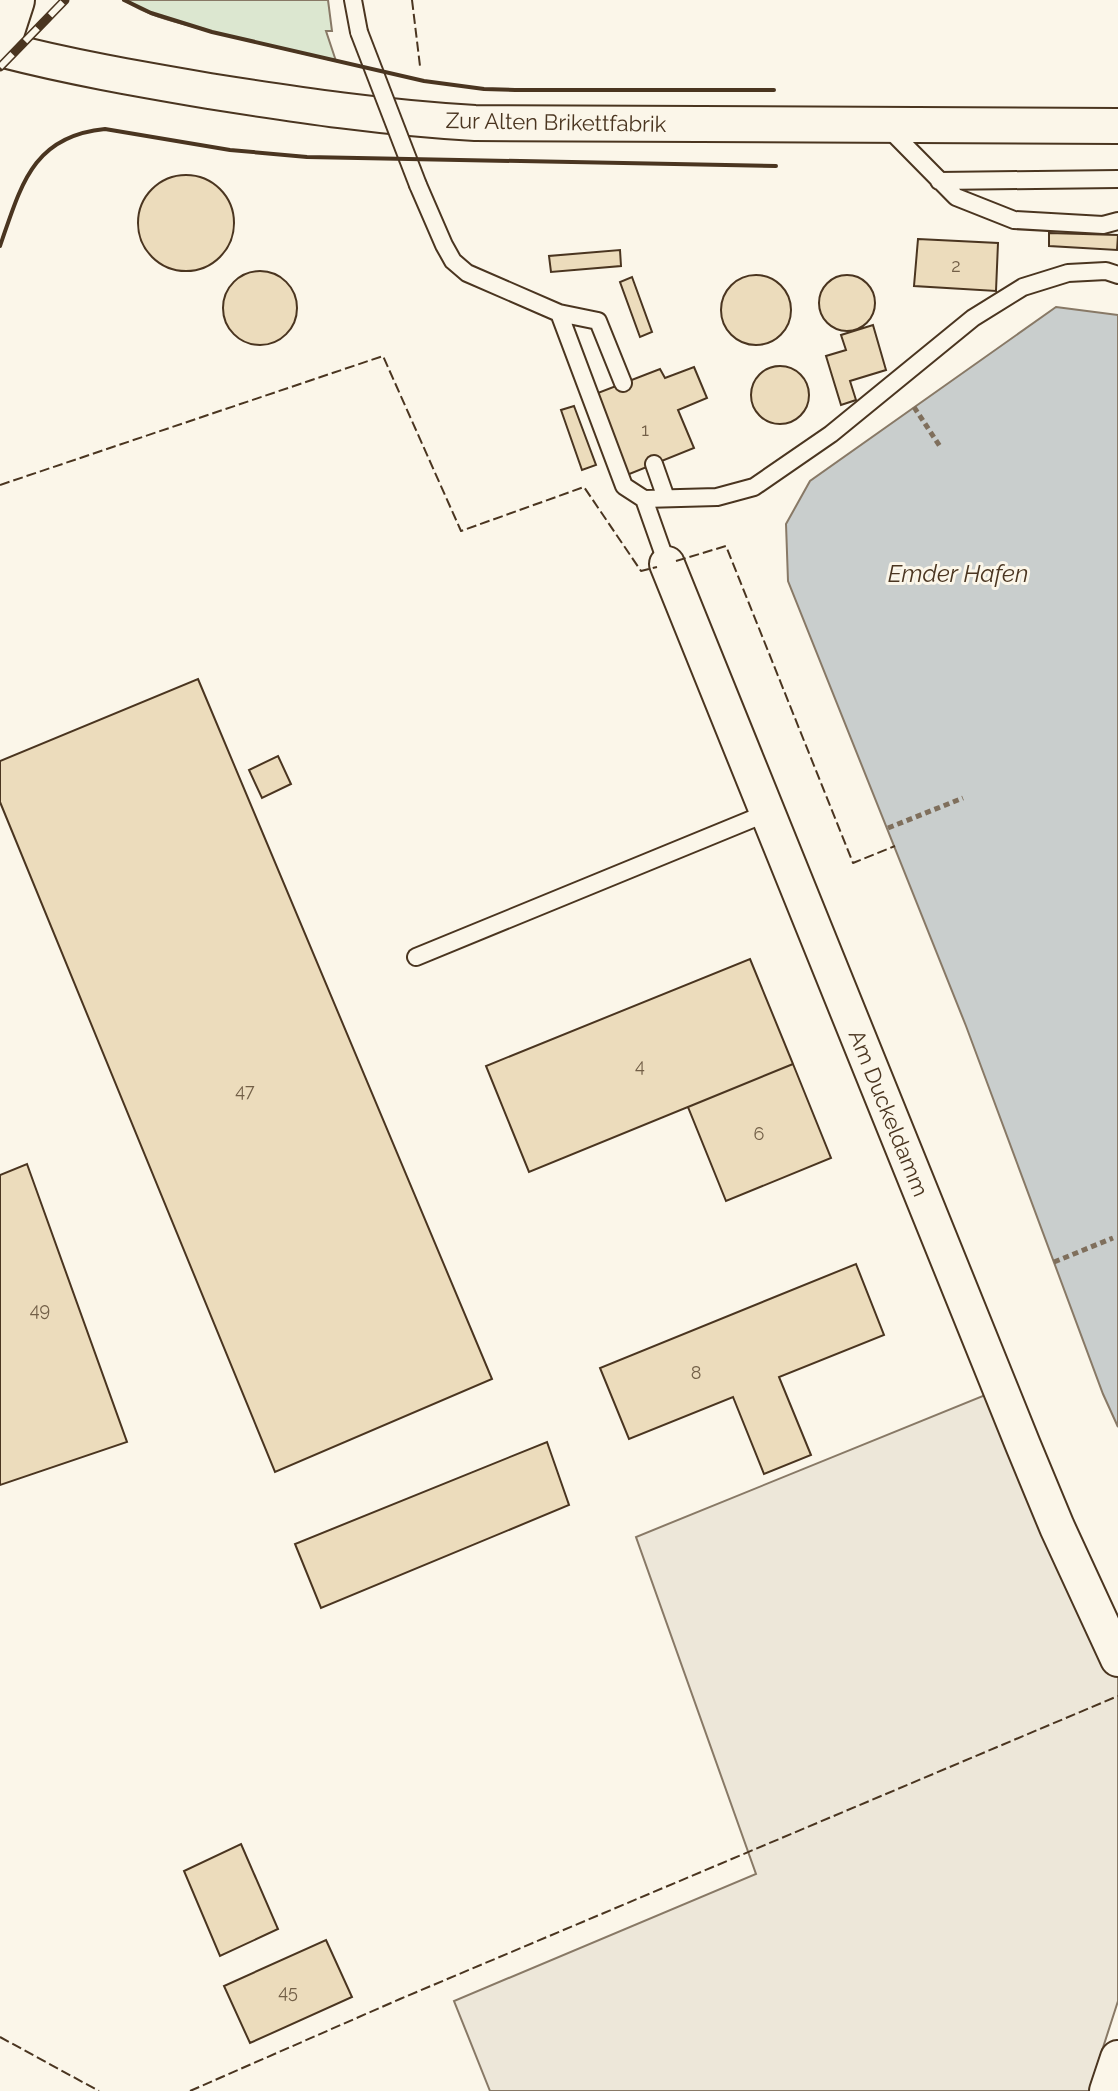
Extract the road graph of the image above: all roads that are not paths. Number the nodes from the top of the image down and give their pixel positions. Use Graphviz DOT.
graph roads {
  1 [pos="12,0"];
  2 [pos="353,0"];
  3 [pos="0,37"];
  4 [pos="0,49"];
  5 [pos="883,124"];
  6 [pos="1118,126"];
  7 [pos="1118,179"];
  8 [pos="939,181"];
  9 [pos="1118,221"];
  10 [pos="1118,275"];
  11 [pos="559,313"];
  12 [pos="623,383"];
  13 [pos="654,464"];
  14 [pos="666,498"];
  15 [pos="644,499"];
  16 [pos="667,564"];
  17 [pos="767,813"];
  18 [pos="416,957"];
  19 [pos="1118,1659"];
  20 [pos="1118,2058"];
  21 [pos="1107,2091"];
  1 -- 3 [label="main road"];
  2 -- 11 [label="lane, bridge"];
  4 -- 5 [label="street, Zur Alten Brikettfabrik"];
  5 -- 6 [label="street, Zur Alten Brikettfabrik"];
  5 -- 8 [label="lane"];
  7 -- 8 [label="lane"];
  8 -- 9 [label="lane"];
  10 -- 14 [label="lane"];
  11 -- 12 [label="lane"];
  11 -- 15 [label="lane"];
  13 -- 14 [label="lane"];
  14 -- 15 [label="lane"];
  15 -- 16 [label="lane"];
  16 -- 17 [label="street, Am Duckeldamm"];
  17 -- 18 [label="lane"];
  17 -- 19 [label="street, Am Duckeldamm"];
  20 -- 21 [label="street"];
}
